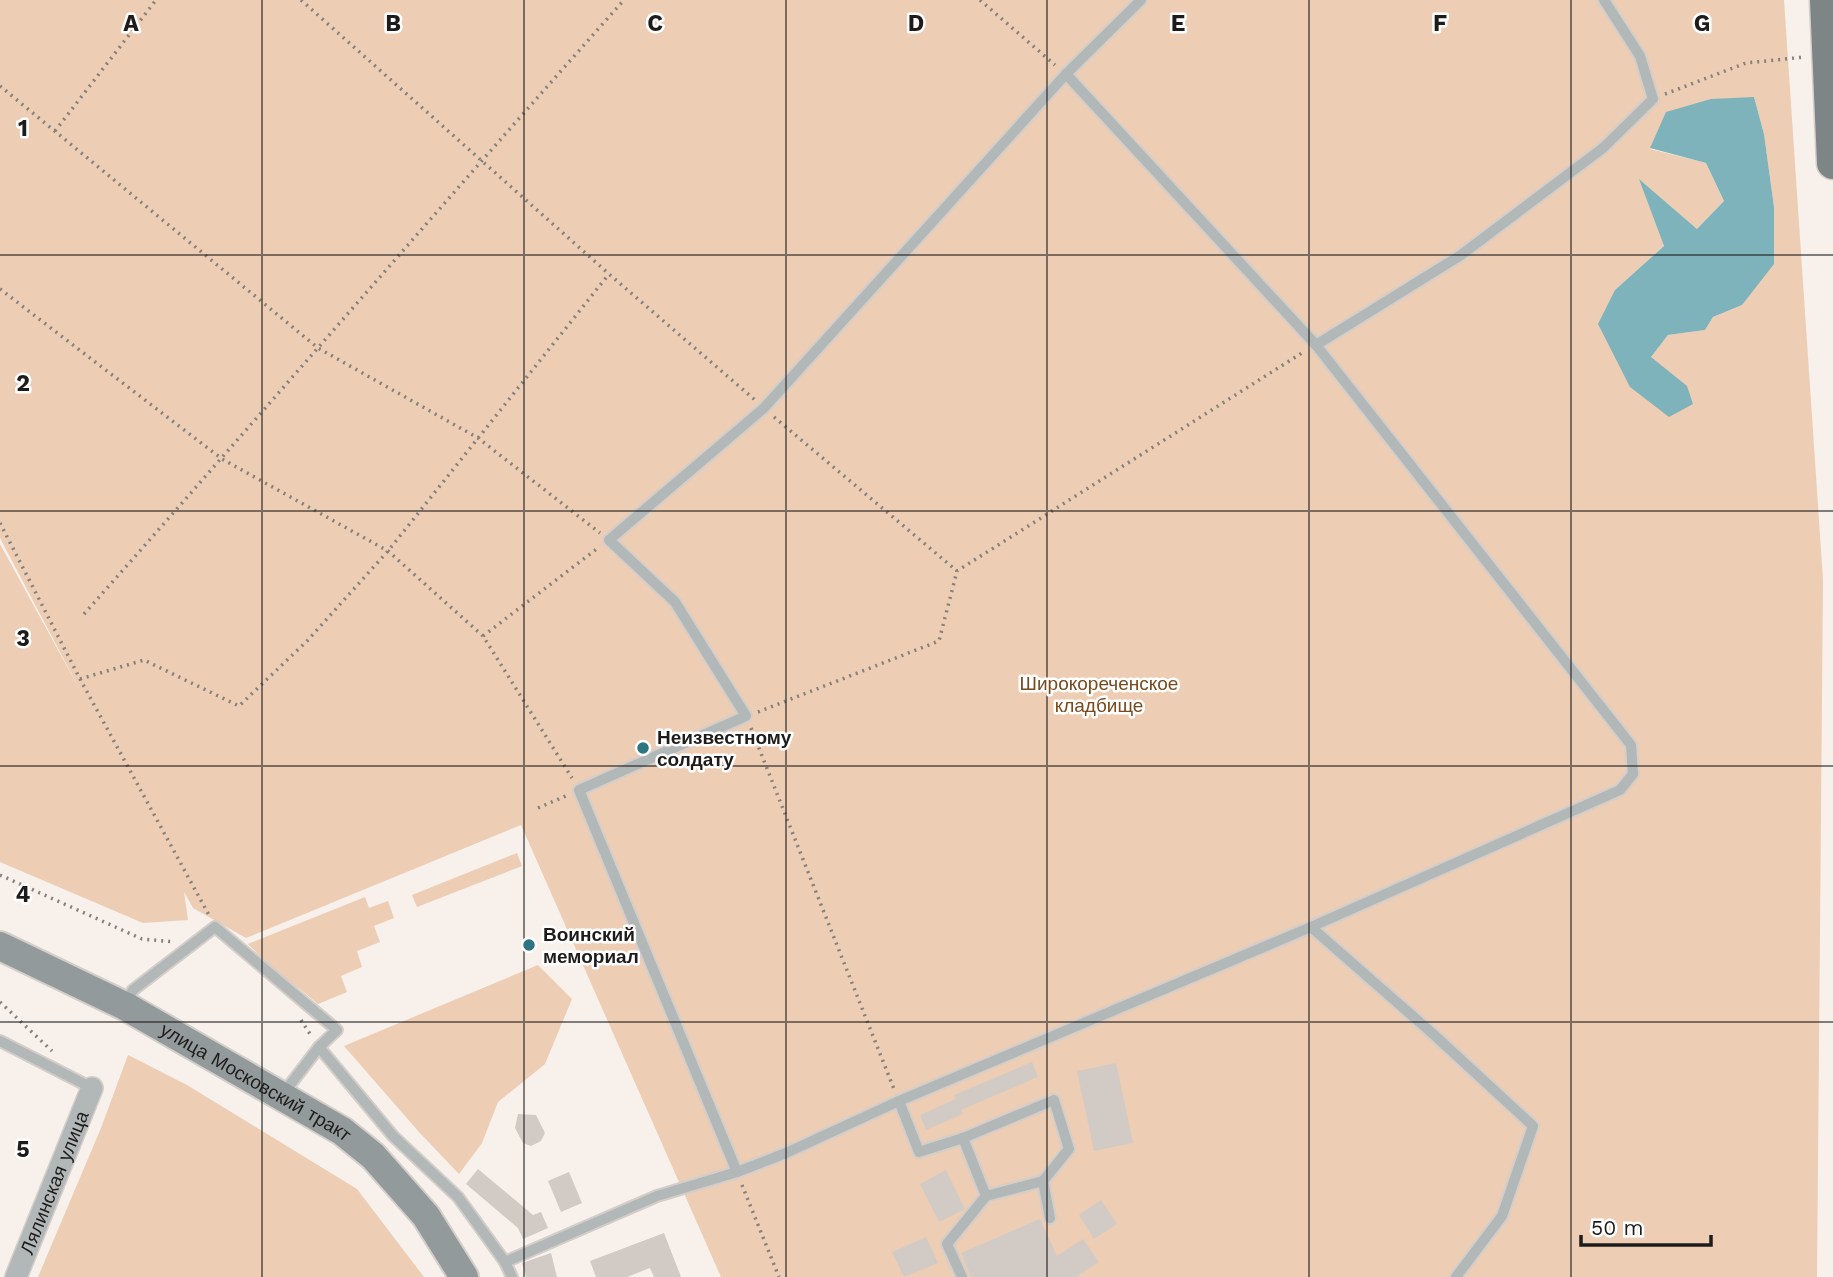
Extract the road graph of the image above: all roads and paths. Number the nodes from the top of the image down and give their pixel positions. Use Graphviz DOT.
graph roads {
  1 [pos="156,0"];
  2 [pos="301,0"];
  3 [pos="624,0"];
  4 [pos="980,0"];
  5 [pos="1141,0"];
  6 [pos="1604,0"];
  7 [pos="1826,0"];
  8 [pos="1828,55"];
  9 [pos="1066,74"];
  10 [pos="0,86"];
  11 [pos="1653,99"];
  12 [pos="55,131"];
  13 [pos="481,160"];
  14 [pos="1833,163"];
  15 [pos="610,274"];
  16 [pos="0,289"];
  17 [pos="1316,345"];
  18 [pos="318,348"];
  19 [pos="764,408"];
  20 [pos="478,438"];
  21 [pos="222,459"];
  22 [pos="0,523"];
  23 [pos="609,540"];
  24 [pos="388,551"];
  25 [pos="957,571"];
  26 [pos="84,614"];
  27 [pos="483,636"];
  28 [pos="80,679"];
  29 [pos="747,716"];
  30 [pos="579,790"];
  31 [pos="538,808"];
  32 [pos="0,875"];
  33 [pos="215,927"];
  34 [pos="1311,928"];
  35 [pos="196,943"];
  36 [pos="0,946"];
  37 [pos="0,1002"];
  38 [pos="125,1006"];
  39 [pos="0,1041"];
  40 [pos="319,1047"];
  41 [pos="61,1059"];
  42 [pos="92,1088"];
  43 [pos="281,1097"];
  44 [pos="899,1101"];
  45 [pos="963,1138"];
  46 [pos="737,1172"];
  47 [pos="1043,1181"];
  48 [pos="986,1196"];
  49 [pos="1050,1218"];
  50 [pos="505,1262"];
  51 [pos="16,1277"];
  52 [pos="464,1277"];
  53 [pos="512,1277"];
  54 [pos="779,1277"];
  55 [pos="962,1277"];
  56 [pos="1456,1277"];
  1 -- 12 [label="path"];
  2 -- 13 [label="path"];
  3 -- 13 [label="path"];
  4 -- 9 [label="path"];
  5 -- 9 [label="lane"];
  6 -- 11 [label="lane"];
  7 -- 8 [label="main road"];
  8 -- 11 [label="path"];
  8 -- 14 [label="main road"];
  9 -- 17 [label="lane"];
  9 -- 19 [label="lane"];
  10 -- 12 [label="path"];
  11 -- 17 [label="lane"];
  12 -- 18 [label="path"];
  13 -- 15 [label="path"];
  13 -- 18 [label="path"];
  15 -- 19 [label="path"];
  15 -- 20 [label="path"];
  16 -- 21 [label="path"];
  17 -- 25 [label="path"];
  17 -- 34 [label="lane"];
  18 -- 20 [label="path"];
  18 -- 21 [label="path"];
  19 -- 23 [label="lane"];
  19 -- 25 [label="path"];
  20 -- 23 [label="path"];
  20 -- 24 [label="path"];
  21 -- 24 [label="path"];
  21 -- 26 [label="path"];
  22 -- 28 [label="path"];
  23 -- 27 [label="path"];
  23 -- 29 [label="lane"];
  24 -- 27 [label="path"];
  24 -- 28 [label="path"];
  25 -- 29 [label="path"];
  27 -- 30 [label="path"];
  28 -- 33 [label="path"];
  29 -- 30 [label="lane"];
  29 -- 44 [label="path"];
  30 -- 31 [label="path"];
  30 -- 46 [label="lane"];
  32 -- 35 [label="path"];
  33 -- 35 [label="lane"];
  33 -- 40 [label="lane"];
  34 -- 44 [label="lane"];
  34 -- 56 [label="lane"];
  35 -- 38 [label="lane"];
  36 -- 38 [label="main road, улица Московский тракт"];
  37 -- 41 [label="path"];
  38 -- 43 [label="main road, улица Московский тракт"];
  39 -- 42 [label="lane"];
  40 -- 43 [label="lane"];
  40 -- 50 [label="lane"];
  42 -- 51 [label="street, Лялинская улица"];
  43 -- 52 [label="main road, улица Московский тракт"];
  44 -- 45 [label="lane"];
  44 -- 46 [label="lane"];
  45 -- 47 [label="lane"];
  45 -- 48 [label="lane"];
  46 -- 50 [label="lane"];
  46 -- 54 [label="path"];
  47 -- 48 [label="lane"];
  47 -- 49 [label="lane"];
  48 -- 55 [label="lane"];
  50 -- 53 [label="lane"];
}
